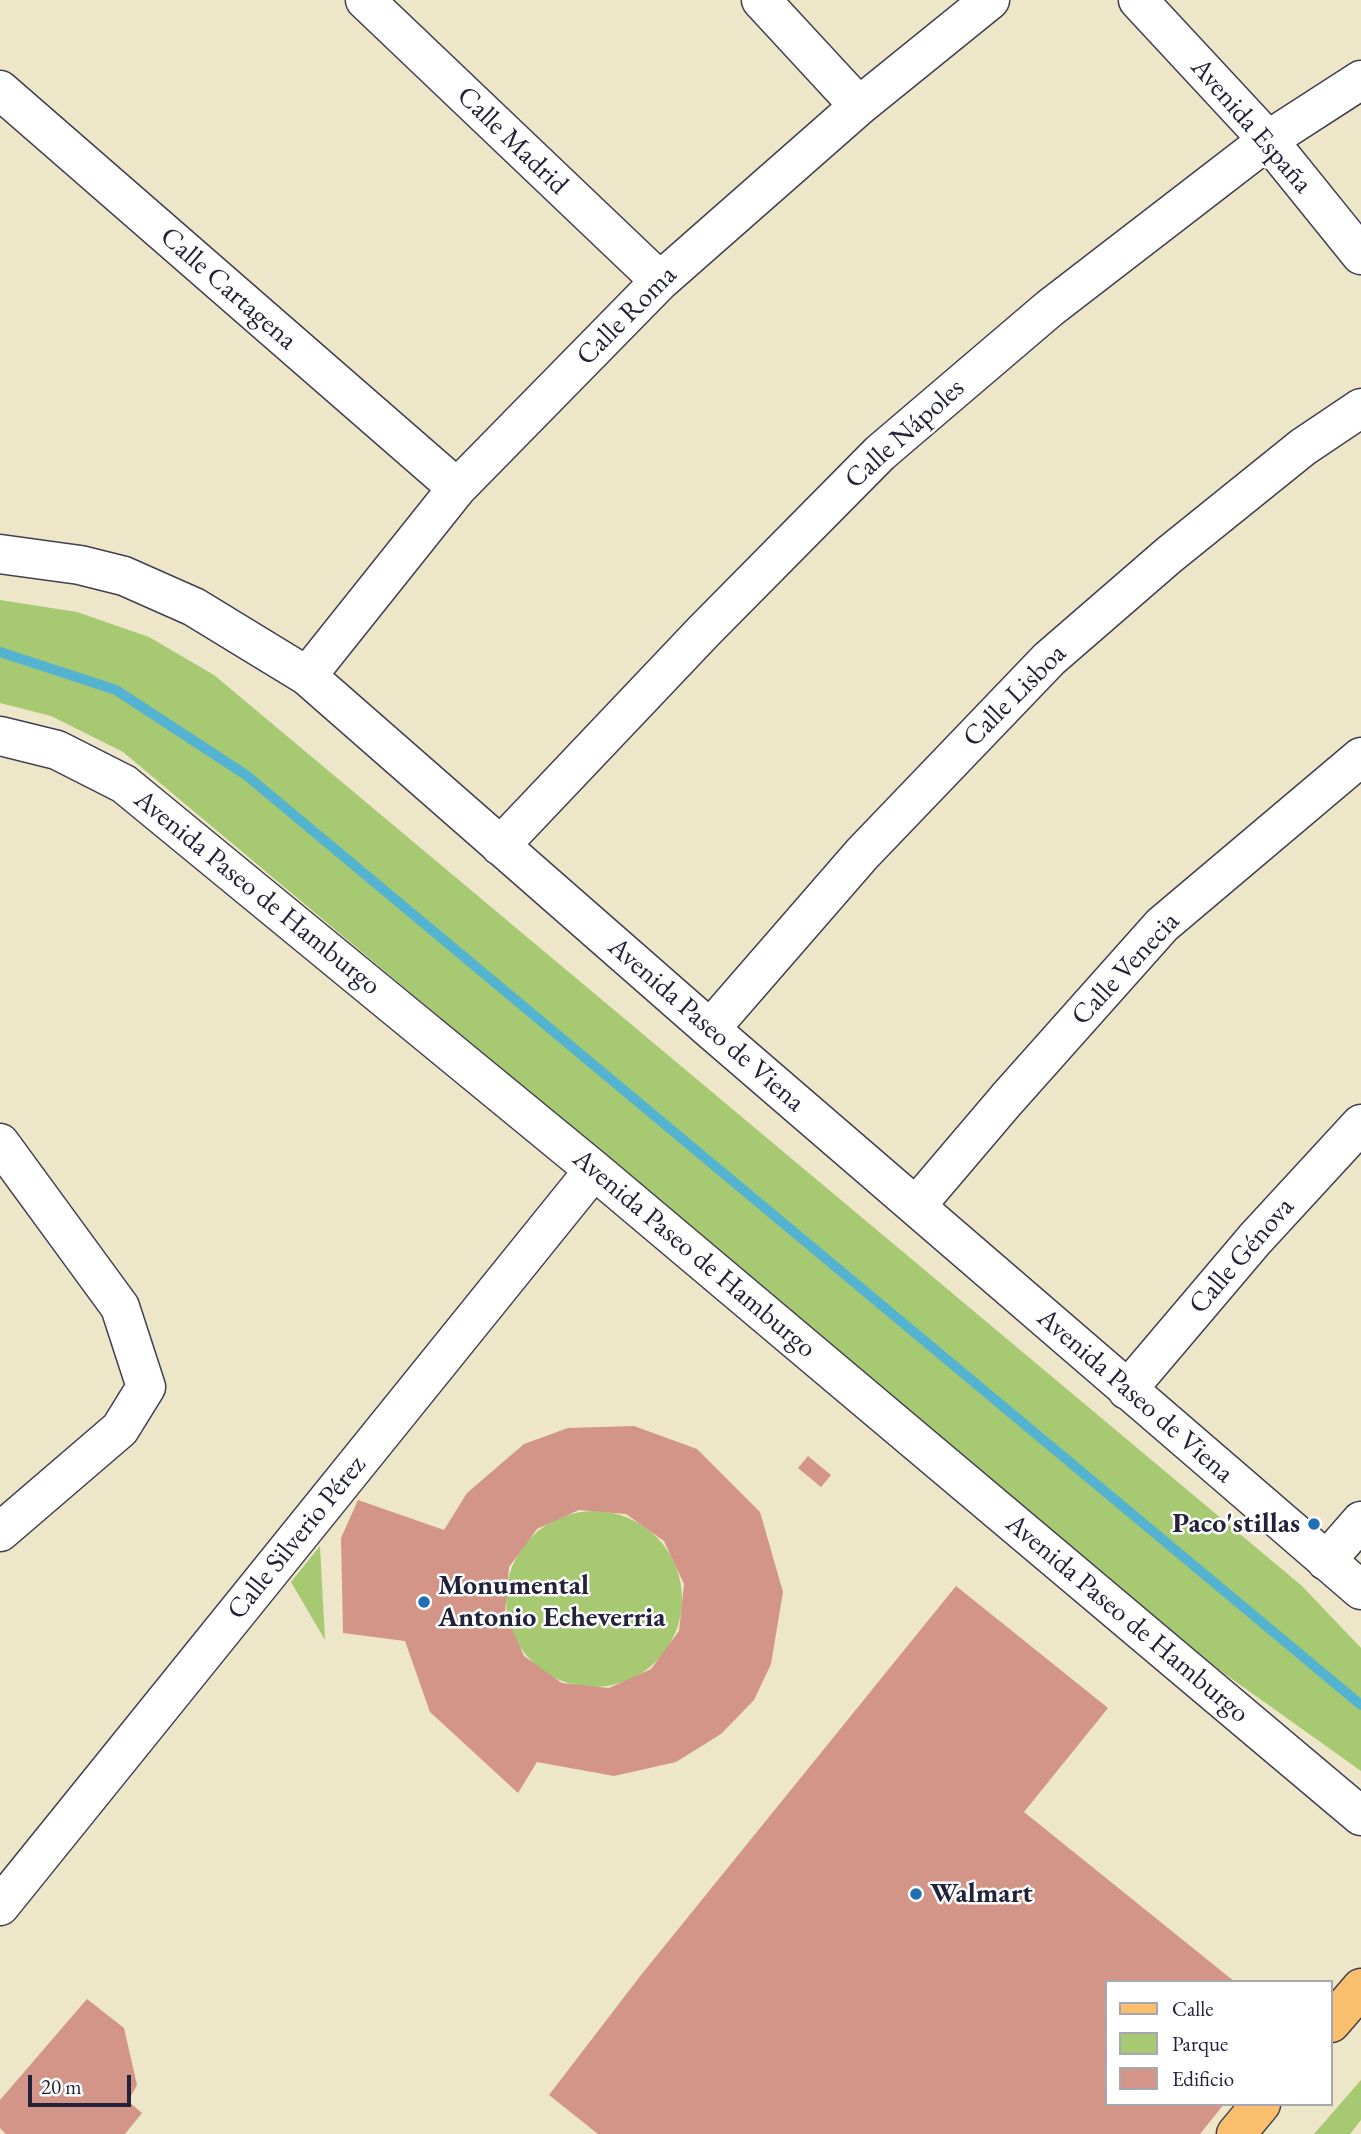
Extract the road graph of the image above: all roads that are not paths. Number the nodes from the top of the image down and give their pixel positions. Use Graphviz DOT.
graph roads {
  1 [pos="365,0"];
  2 [pos="761,0"];
  3 [pos="990,0"];
  4 [pos="1138,0"];
  5 [pos="1361,80"];
  6 [pos="0,90"];
  7 [pos="859,106"];
  8 [pos="1268,141"];
  9 [pos="1361,255"];
  10 [pos="660,281"];
  11 [pos="1361,408"];
  12 [pos="457,488"];
  13 [pos="0,554"];
  14 [pos="307,676"];
  15 [pos="0,737"];
  16 [pos="1361,757"];
  17 [pos="500,846"];
  18 [pos="710,1029"];
  19 [pos="1361,1124"];
  20 [pos="0,1143"];
  21 [pos="594,1170"];
  22 [pos="916,1206"];
  23 [pos="1127,1390"];
  24 [pos="1361,1521"];
  25 [pos="0,1532"];
  26 [pos="1326,1560"];
  27 [pos="1361,1590"];
  28 [pos="1361,1816"];
  29 [pos="0,1906"];
  30 [pos="1361,1988"];
  31 [pos="1333,2021"];
  32 [pos="1259,2106"];
  33 [pos="1236,2134"];
  1 -- 10 [label="street, Calle Madrid"];
  2 -- 7 [label="street"];
  3 -- 7 [label="street, Calle Roma"];
  4 -- 8 [label="street, Avenida España"];
  5 -- 8 [label="street, Calle Nápoles"];
  6 -- 12 [label="street, Calle Cartagena"];
  7 -- 10 [label="street, Calle Roma"];
  8 -- 9 [label="street, Avenida España"];
  8 -- 17 [label="street, Calle Nápoles"];
  10 -- 12 [label="street, Calle Roma"];
  11 -- 18 [label="street, Calle Lisboa"];
  12 -- 14 [label="street, Calle Roma"];
  13 -- 14 [label="street, Avenida Paseo de Viena"];
  14 -- 17 [label="street, Avenida Paseo de Viena"];
  15 -- 21 [label="street, Avenida Paseo de Hamburgo"];
  16 -- 22 [label="street, Calle Venecia"];
  17 -- 18 [label="street, Avenida Paseo de Viena"];
  18 -- 22 [label="street, Avenida Paseo de Viena"];
  19 -- 23 [label="street, Calle Génova"];
  20 -- 25 [label="street"];
  21 -- 28 [label="street, Avenida Paseo de Hamburgo"];
  21 -- 29 [label="street, Calle Silverio Pérez"];
  22 -- 23 [label="street, Avenida Paseo de Viena"];
  23 -- 26 [label="street, Avenida Paseo de Viena"];
  24 -- 26 [label="street"];
  26 -- 27 [label="street, Avenida Paseo de Viena"];
  30 -- 31 [label="main road"];
  32 -- 33 [label="main road"];
}
